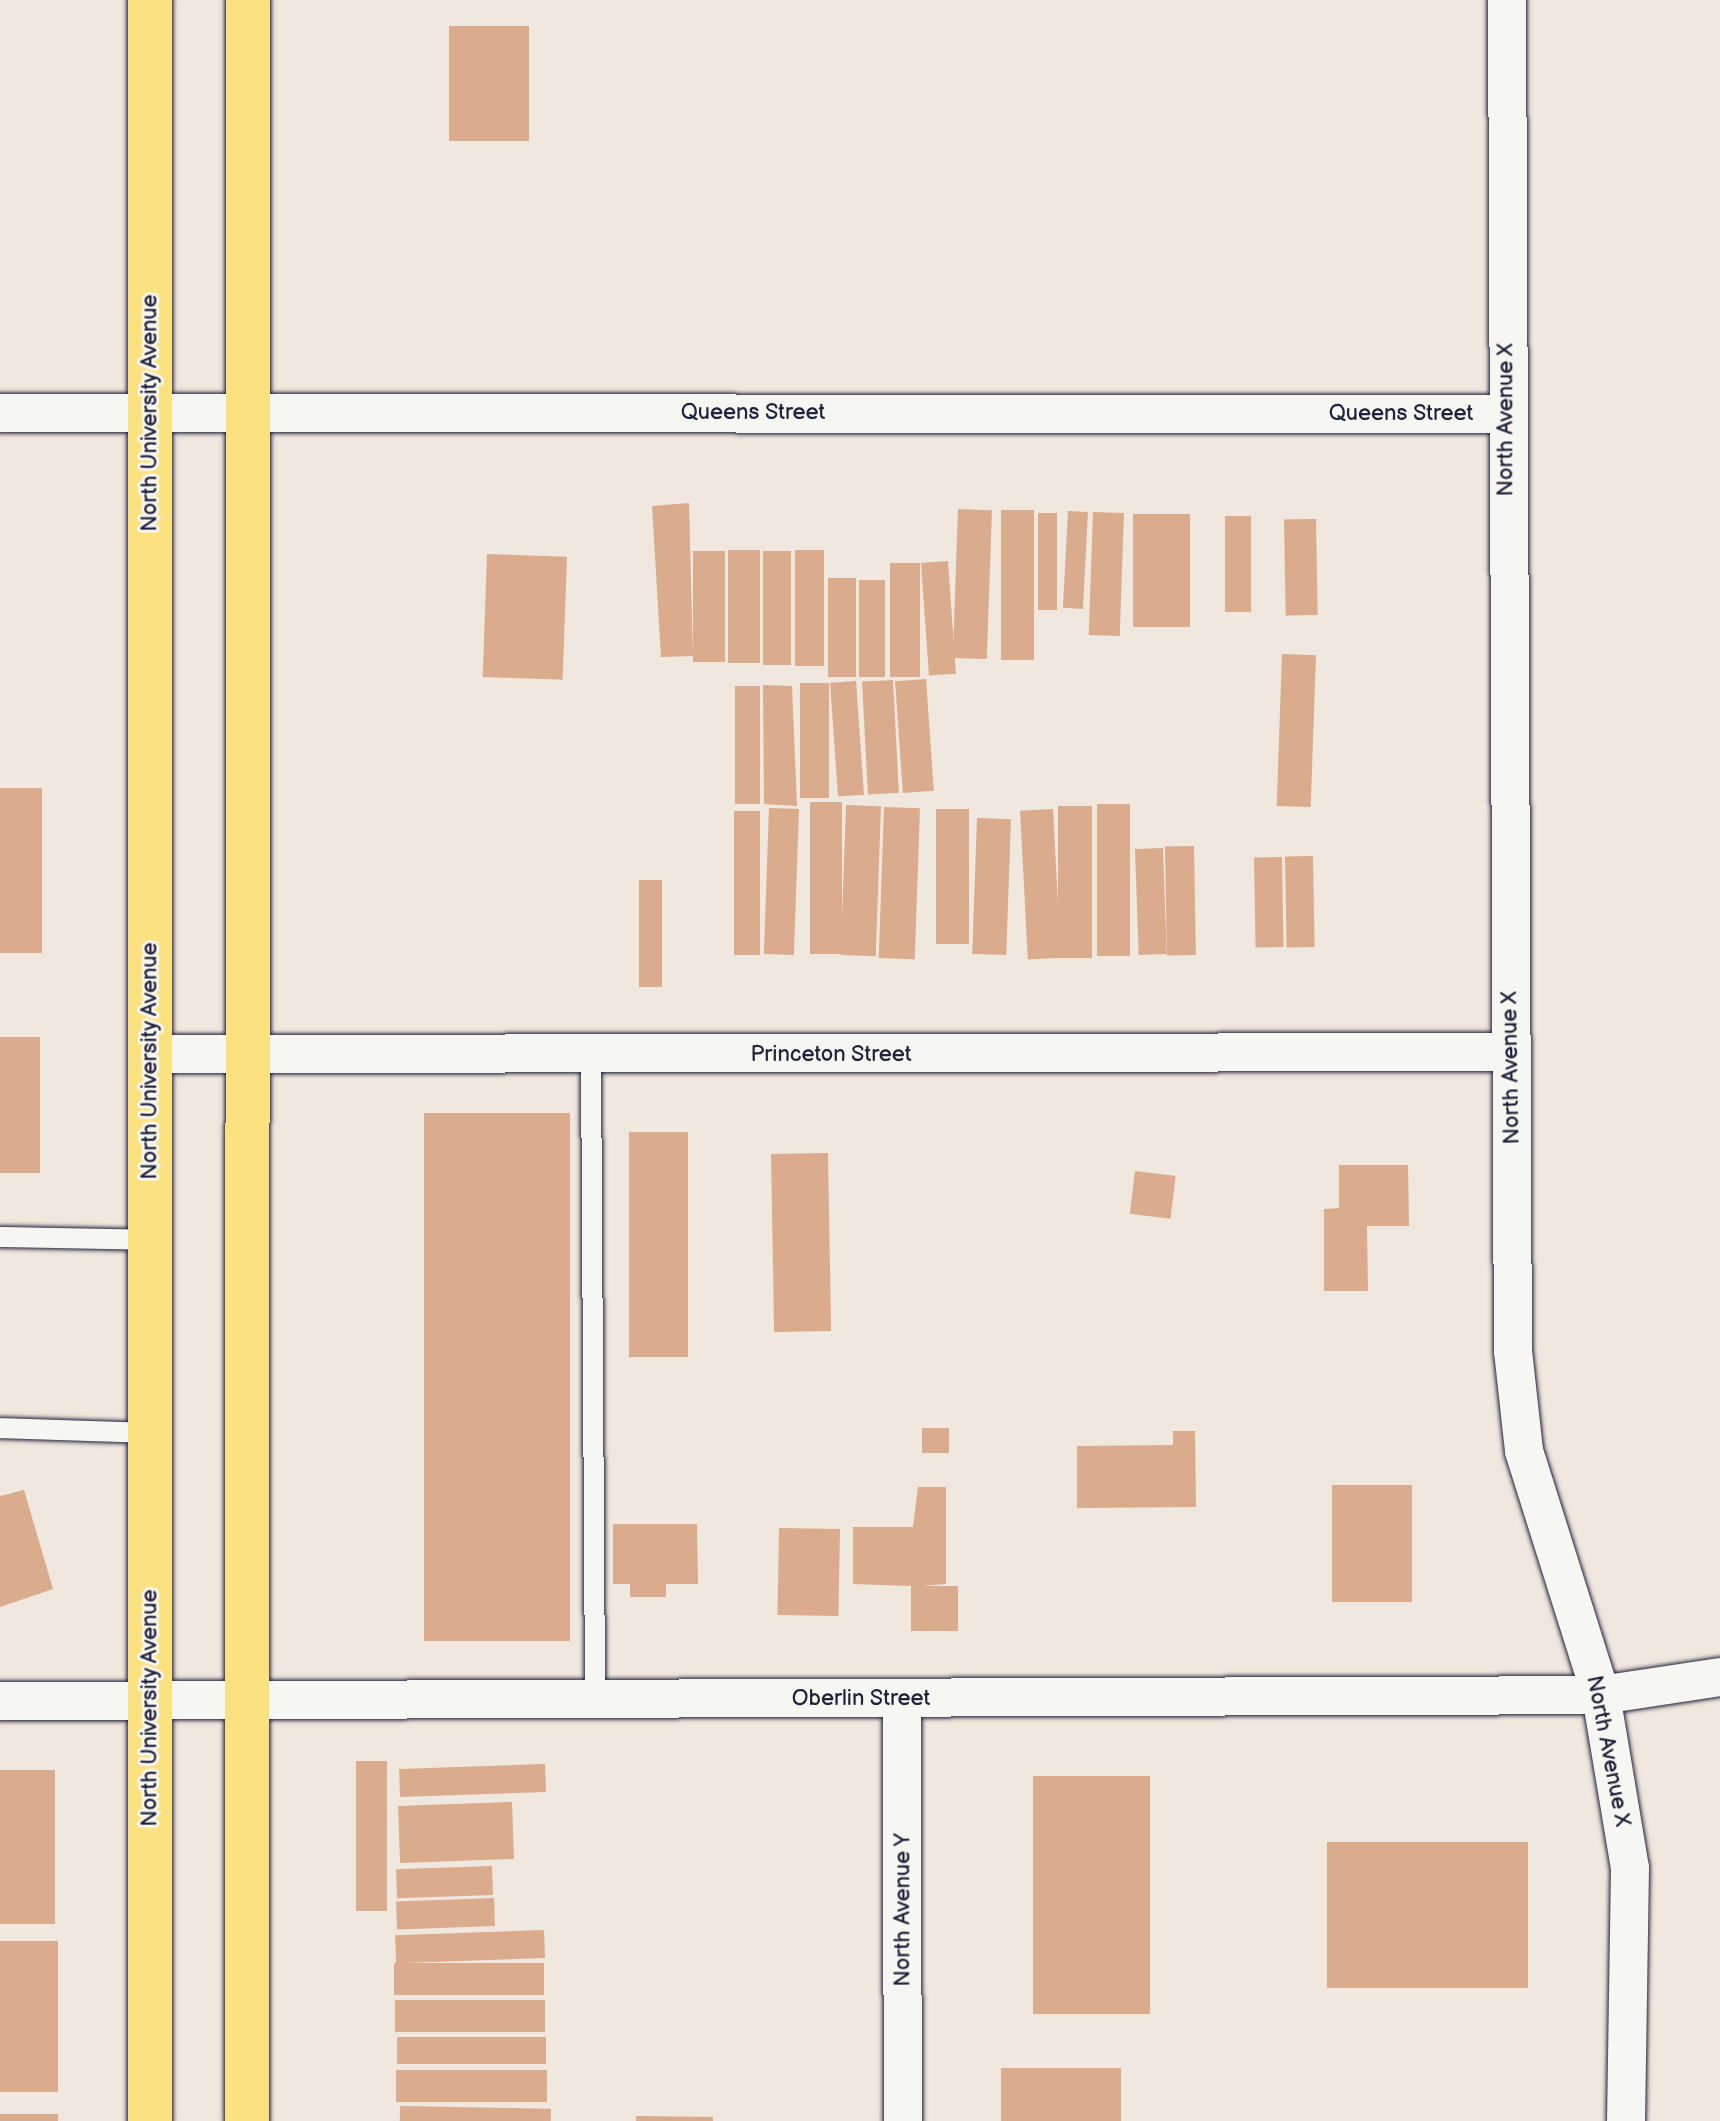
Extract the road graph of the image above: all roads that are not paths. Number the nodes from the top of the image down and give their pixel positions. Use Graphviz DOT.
graph roads {
  1 [pos="150,0"];
  2 [pos="248,0"];
  3 [pos="1507,0"];
  4 [pos="0,413"];
  5 [pos="150,413"];
  6 [pos="247,413"];
  7 [pos="1506,414"];
  8 [pos="1512,1052"];
  9 [pos="149,1054"];
  10 [pos="591,1056"];
  11 [pos="248,1058"];
  12 [pos="0,1237"];
  13 [pos="151,1240"];
  14 [pos="0,1428"];
  15 [pos="149,1433"];
  16 [pos="1720,1677"];
  17 [pos="1601,1695"];
  18 [pos="902,1699"];
  19 [pos="595,1700"];
  20 [pos="0,1701"];
  21 [pos="149,1702"];
  22 [pos="247,1702"];
  23 [pos="150,2121"];
  24 [pos="247,2121"];
  25 [pos="903,2121"];
  26 [pos="1626,2121"];
  1 -- 5 [label="main road, North University Avenue"];
  2 -- 6 [label="main road"];
  3 -- 7 [label="street, North Avenue X"];
  4 -- 5 [label="street, Queens Street"];
  5 -- 6 [label="street, Queens Street"];
  5 -- 9 [label="main road, North University Avenue"];
  6 -- 7 [label="street, Queens Street"];
  6 -- 11 [label="main road"];
  7 -- 8 [label="street, North Avenue X"];
  8 -- 10 [label="street, Princeton Street"];
  8 -- 17 [label="street, North Avenue X"];
  9 -- 11 [label="street, Princeton Street"];
  9 -- 13 [label="main road, North University Avenue"];
  10 -- 11 [label="street, Princeton Street"];
  10 -- 19 [label="lane"];
  11 -- 22 [label="main road"];
  12 -- 13 [label="lane"];
  13 -- 15 [label="main road, North University Avenue"];
  14 -- 15 [label="lane"];
  15 -- 21 [label="main road, North University Avenue"];
  16 -- 17 [label="street, Oberlin Street"];
  17 -- 18 [label="street, Oberlin Street"];
  17 -- 26 [label="street, North Avenue X"];
  18 -- 19 [label="street, Oberlin Street"];
  18 -- 25 [label="street, North Avenue Y"];
  19 -- 22 [label="street, Oberlin Street"];
  20 -- 21 [label="street, Oberlin Street"];
  21 -- 22 [label="street, Oberlin Street"];
  21 -- 23 [label="main road, North University Avenue"];
  22 -- 24 [label="main road"];
}
